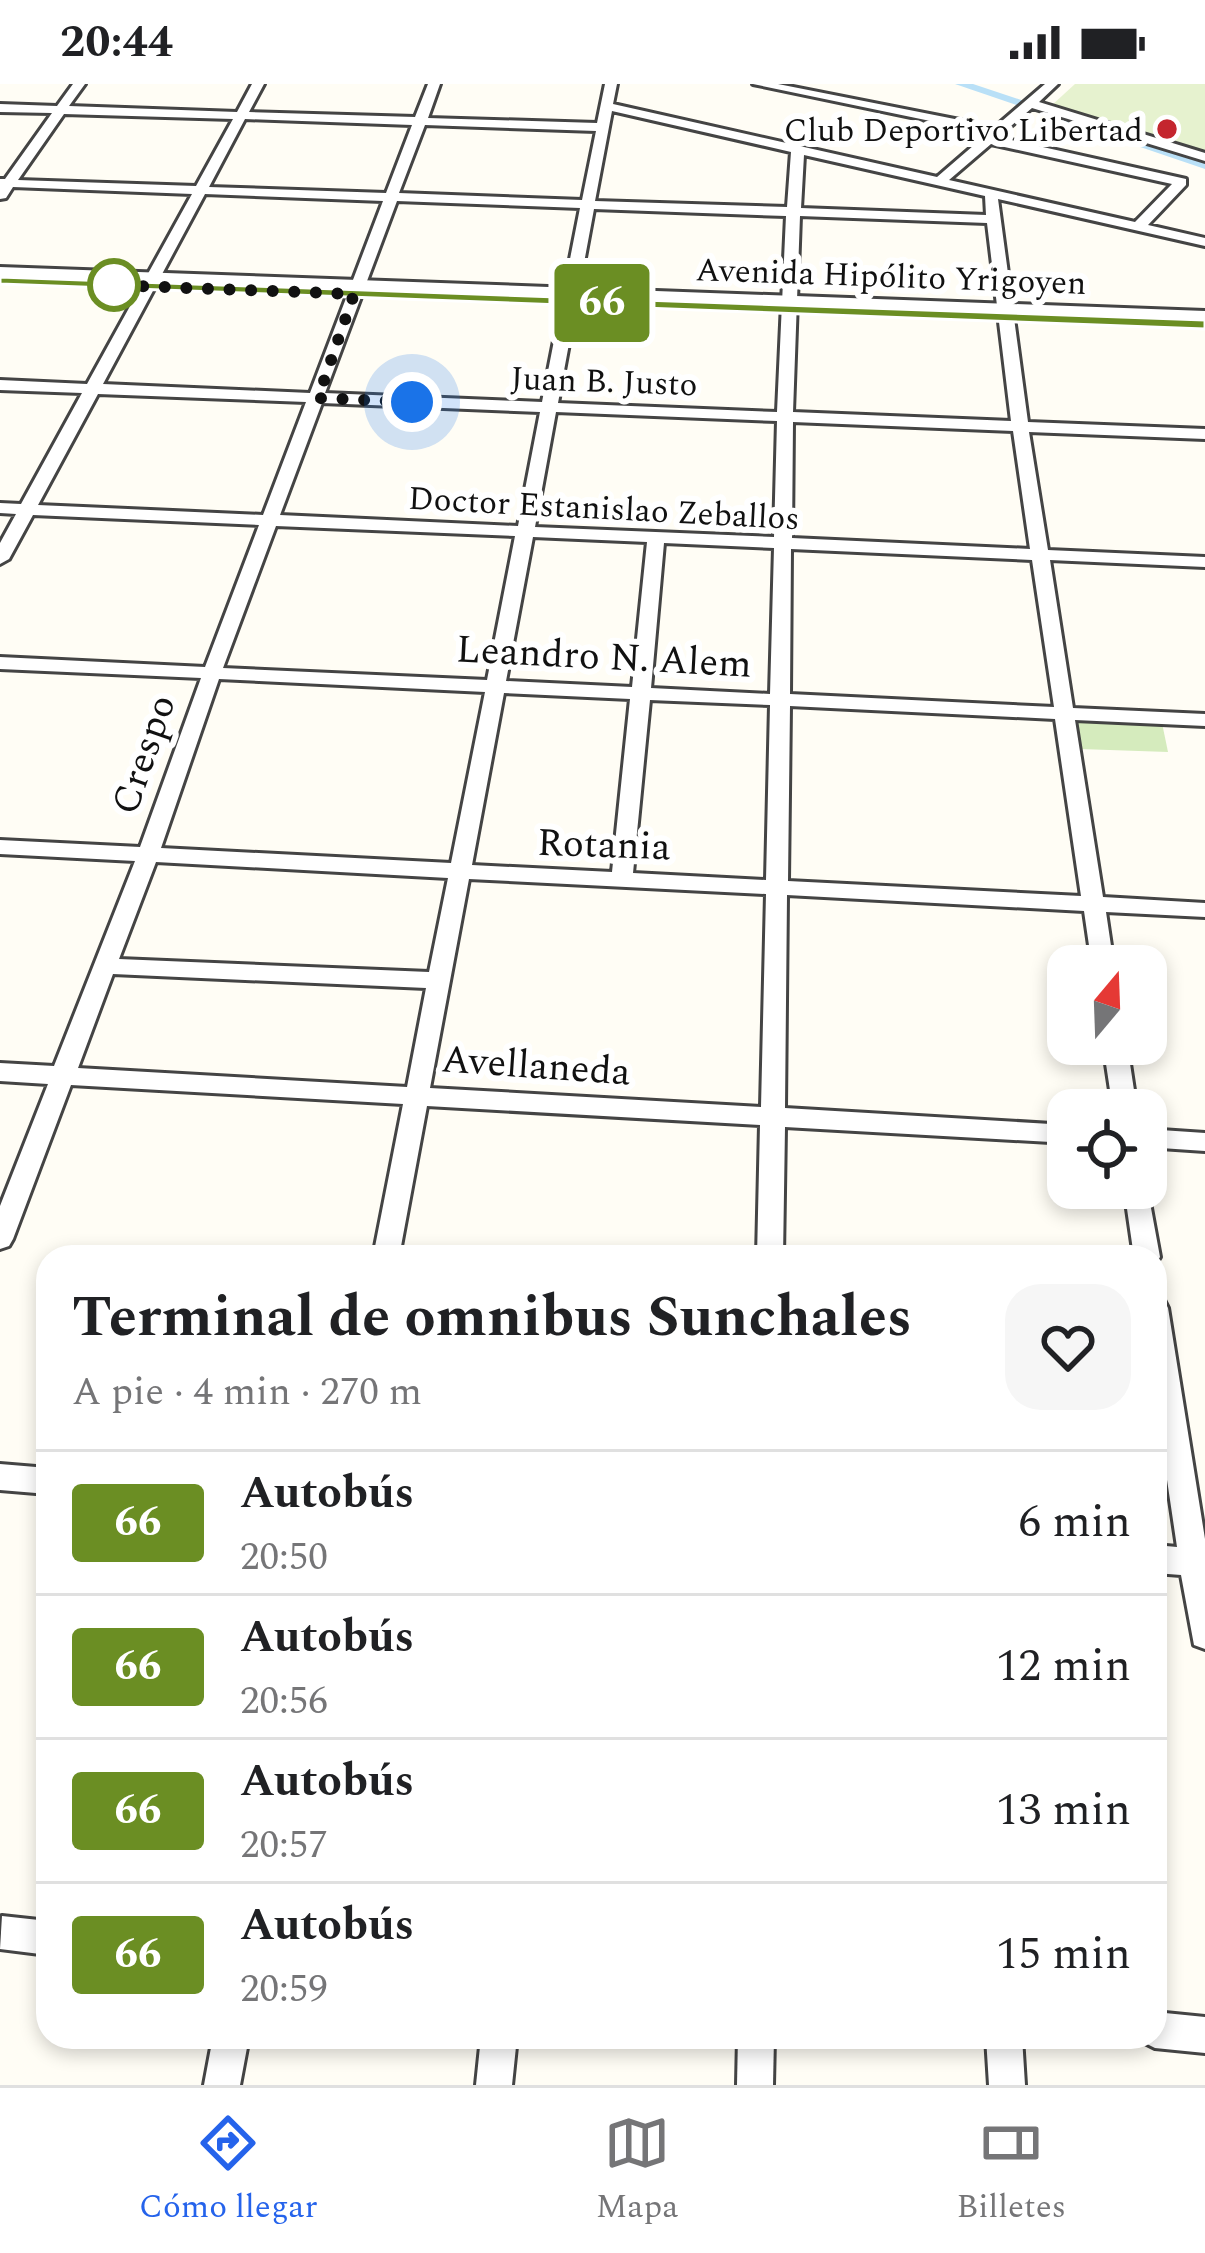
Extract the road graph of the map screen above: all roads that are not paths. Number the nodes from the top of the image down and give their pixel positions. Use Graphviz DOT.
graph roads {
  1 [pos="79,84"];
  2 [pos="258,84"];
  3 [pos="434,84"];
  4 [pos="611,84"];
  5 [pos="759,84"];
  6 [pos="1052,84"];
  7 [pos="608,106"];
  8 [pos="0,108"];
  9 [pos="1024,108"];
  10 [pos="60,110"];
  11 [pos="240,115"];
  12 [pos="421,120"];
  13 [pos="604,127"];
  14 [pos="992,135"];
  15 [pos="798,149"];
  16 [pos="1205,157"];
  17 [pos="940,181"];
  18 [pos="3,188"];
  19 [pos="199,191"];
  20 [pos="991,192"];
  21 [pos="390,197"];
  22 [pos="591,204"];
  23 [pos="792,212"];
  24 [pos="993,219"];
  25 [pos="1139,226"];
  26 [pos="1200,245"];
  27 [pos="0,276"];
  28 [pos="150,282"];
  29 [pos="355,290"];
  30 [pos="572,298"];
  31 [pos="788,306"];
  32 [pos="1003,314"];
  33 [pos="1205,321"];
  34 [pos="0,385"];
  35 [pos="92,389"];
  36 [pos="318,398"];
  37 [pos="552,407"];
  38 [pos="786,417"];
  39 [pos="1020,426"];
  40 [pos="1205,434"];
  41 [pos="0,508"];
  42 [pos="27,509"];
  43 [pos="269,521"];
  44 [pos="528,535"];
  45 [pos="656,539"];
  46 [pos="783,546"];
  47 [pos="1040,556"];
  48 [pos="0,559"];
  49 [pos="1205,562"];
  50 [pos="0,663"];
  51 [pos="212,673"];
  52 [pos="496,686"];
  53 [pos="640,693"];
  54 [pos="780,700"];
  55 [pos="1064,713"];
  56 [pos="1205,720"];
  57 [pos="0,847"];
  58 [pos="148,854"];
  59 [pos="462,874"];
  60 [pos="622,879"];
  61 [pos="777,888"];
  62 [pos="1093,904"];
  63 [pos="1205,910"];
  64 [pos="1099,945"];
  65 [pos="104,965"];
  66 [pos="441,981"];
  67 [pos="0,1072"];
  68 [pos="62,1076"];
  69 [pos="418,1096"];
  70 [pos="773,1118"];
  71 [pos="1047,1133"];
  72 [pos="1167,1139"];
  73 [pos="1205,1142"];
  74 [pos="1140,1209"];
  75 [pos="0,1239"];
  76 [pos="388,1245"];
  77 [pos="770,1245"];
  78 [pos="1145,1245"];
  79 [pos="1167,1376"];
  80 [pos="0,1478"];
  81 [pos="36,1480"];
  82 [pos="1167,1560"];
  83 [pos="1200,1563"];
  84 [pos="1205,1635"];
  85 [pos="2,1933"];
  86 [pos="36,1937"];
  87 [pos="1167,2031"];
  88 [pos="1205,2035"];
  89 [pos="229,2049"];
  90 [pos="498,2049"];
  91 [pos="756,2049"];
  92 [pos="1005,2049"];
  93 [pos="222,2085"];
  94 [pos="494,2085"];
  95 [pos="755,2085"];
  96 [pos="1007,2085"];
  1 -- 10 [label="street"];
  2 -- 11 [label="street"];
  3 -- 12 [label="street, Crespo"];
  4 -- 7 [label="street"];
  5 -- 14 [label="street"];
  6 -- 9 [label="street"];
  7 -- 13 [label="street"];
  7 -- 15 [label="street"];
  8 -- 10 [label="street"];
  9 -- 14 [label="street"];
  9 -- 16 [label="street"];
  10 -- 11 [label="street"];
  10 -- 18 [label="street"];
  11 -- 12 [label="street"];
  11 -- 19 [label="street"];
  12 -- 13 [label="street"];
  12 -- 21 [label="street, Crespo"];
  13 -- 22 [label="street"];
  14 -- 17 [label="street"];
  14 -- 25 [label="street"];
  15 -- 17 [label="street"];
  15 -- 23 [label="street"];
  17 -- 20 [label="street"];
  18 -- 19 [label="street"];
  19 -- 21 [label="street"];
  19 -- 28 [label="street"];
  20 -- 24 [label="street"];
  20 -- 25 [label="street"];
  21 -- 22 [label="street"];
  21 -- 29 [label="street, Crespo"];
  22 -- 23 [label="street"];
  22 -- 30 [label="street"];
  23 -- 24 [label="street"];
  23 -- 31 [label="street"];
  24 -- 32 [label="street"];
  25 -- 26 [label="street"];
  27 -- 28 [label="street, Avenida Hipólito Yrigoyen"];
  28 -- 29 [label="street, Avenida Hipólito Yrigoyen"];
  28 -- 35 [label="street"];
  29 -- 30 [label="street, Avenida Hipólito Yrigoyen"];
  29 -- 36 [label="street, Crespo"];
  30 -- 31 [label="street, Avenida Hipólito Yrigoyen"];
  30 -- 37 [label="street"];
  31 -- 32 [label="street, Avenida Hipólito Yrigoyen"];
  31 -- 38 [label="street"];
  32 -- 33 [label="street, Avenida Hipólito Yrigoyen"];
  32 -- 39 [label="street"];
  34 -- 35 [label="street, Juan B. Justo"];
  35 -- 36 [label="street, Juan B. Justo"];
  35 -- 42 [label="street"];
  36 -- 37 [label="street, Juan B. Justo"];
  36 -- 43 [label="street, Crespo"];
  37 -- 38 [label="street, Juan B. Justo"];
  37 -- 44 [label="street"];
  38 -- 39 [label="street, Juan B. Justo"];
  38 -- 46 [label="street"];
  39 -- 40 [label="street, Juan B. Justo"];
  39 -- 47 [label="street"];
  41 -- 42 [label="street, Doctor Estanislao Zeballos"];
  42 -- 43 [label="street, Doctor Estanislao Zeballos"];
  42 -- 48 [label="street"];
  43 -- 44 [label="street, Doctor Estanislao Zeballos"];
  43 -- 51 [label="street, Crespo"];
  44 -- 45 [label="street, Doctor Estanislao Zeballos"];
  44 -- 52 [label="street"];
  45 -- 46 [label="street, Doctor Estanislao Zeballos"];
  45 -- 53 [label="street"];
  46 -- 47 [label="street, Doctor Estanislao Zeballos"];
  46 -- 54 [label="street"];
  47 -- 49 [label="street, Doctor Estanislao Zeballos"];
  47 -- 55 [label="street"];
  50 -- 51 [label="street, Leandro N. Alem"];
  51 -- 52 [label="street, Leandro N. Alem"];
  51 -- 58 [label="street, Crespo"];
  52 -- 53 [label="street, Leandro N. Alem"];
  52 -- 59 [label="street"];
  53 -- 54 [label="street, Leandro N. Alem"];
  53 -- 60 [label="street"];
  54 -- 55 [label="street, Leandro N. Alem"];
  54 -- 61 [label="street"];
  55 -- 56 [label="street, Leandro N. Alem"];
  55 -- 62 [label="street"];
  57 -- 58 [label="street, Rotania"];
  58 -- 59 [label="street, Rotania"];
  58 -- 65 [label="street, Crespo"];
  59 -- 60 [label="street, Rotania"];
  59 -- 66 [label="street"];
  60 -- 61 [label="street, Rotania"];
  61 -- 62 [label="street, Rotania"];
  61 -- 70 [label="street"];
  62 -- 63 [label="street, Rotania"];
  62 -- 64 [label="street"];
  65 -- 66 [label="street"];
  65 -- 68 [label="street, Crespo"];
  66 -- 69 [label="street"];
  67 -- 68 [label="street, Avellaneda"];
  68 -- 69 [label="street, Avellaneda"];
  68 -- 75 [label="street, Crespo"];
  69 -- 70 [label="street, Avellaneda"];
  69 -- 76 [label="street"];
  70 -- 71 [label="street, Avellaneda"];
  70 -- 77 [label="street"];
  72 -- 73 [label="street"];
  74 -- 78 [label="street"];
  79 -- 83 [label="street"];
  80 -- 81 [label="street"];
  82 -- 83 [label="street"];
  83 -- 84 [label="street"];
  85 -- 86 [label="street"];
  87 -- 88 [label="street"];
  89 -- 93 [label="street"];
  90 -- 94 [label="street"];
  91 -- 95 [label="street"];
  92 -- 96 [label="street"];
}
